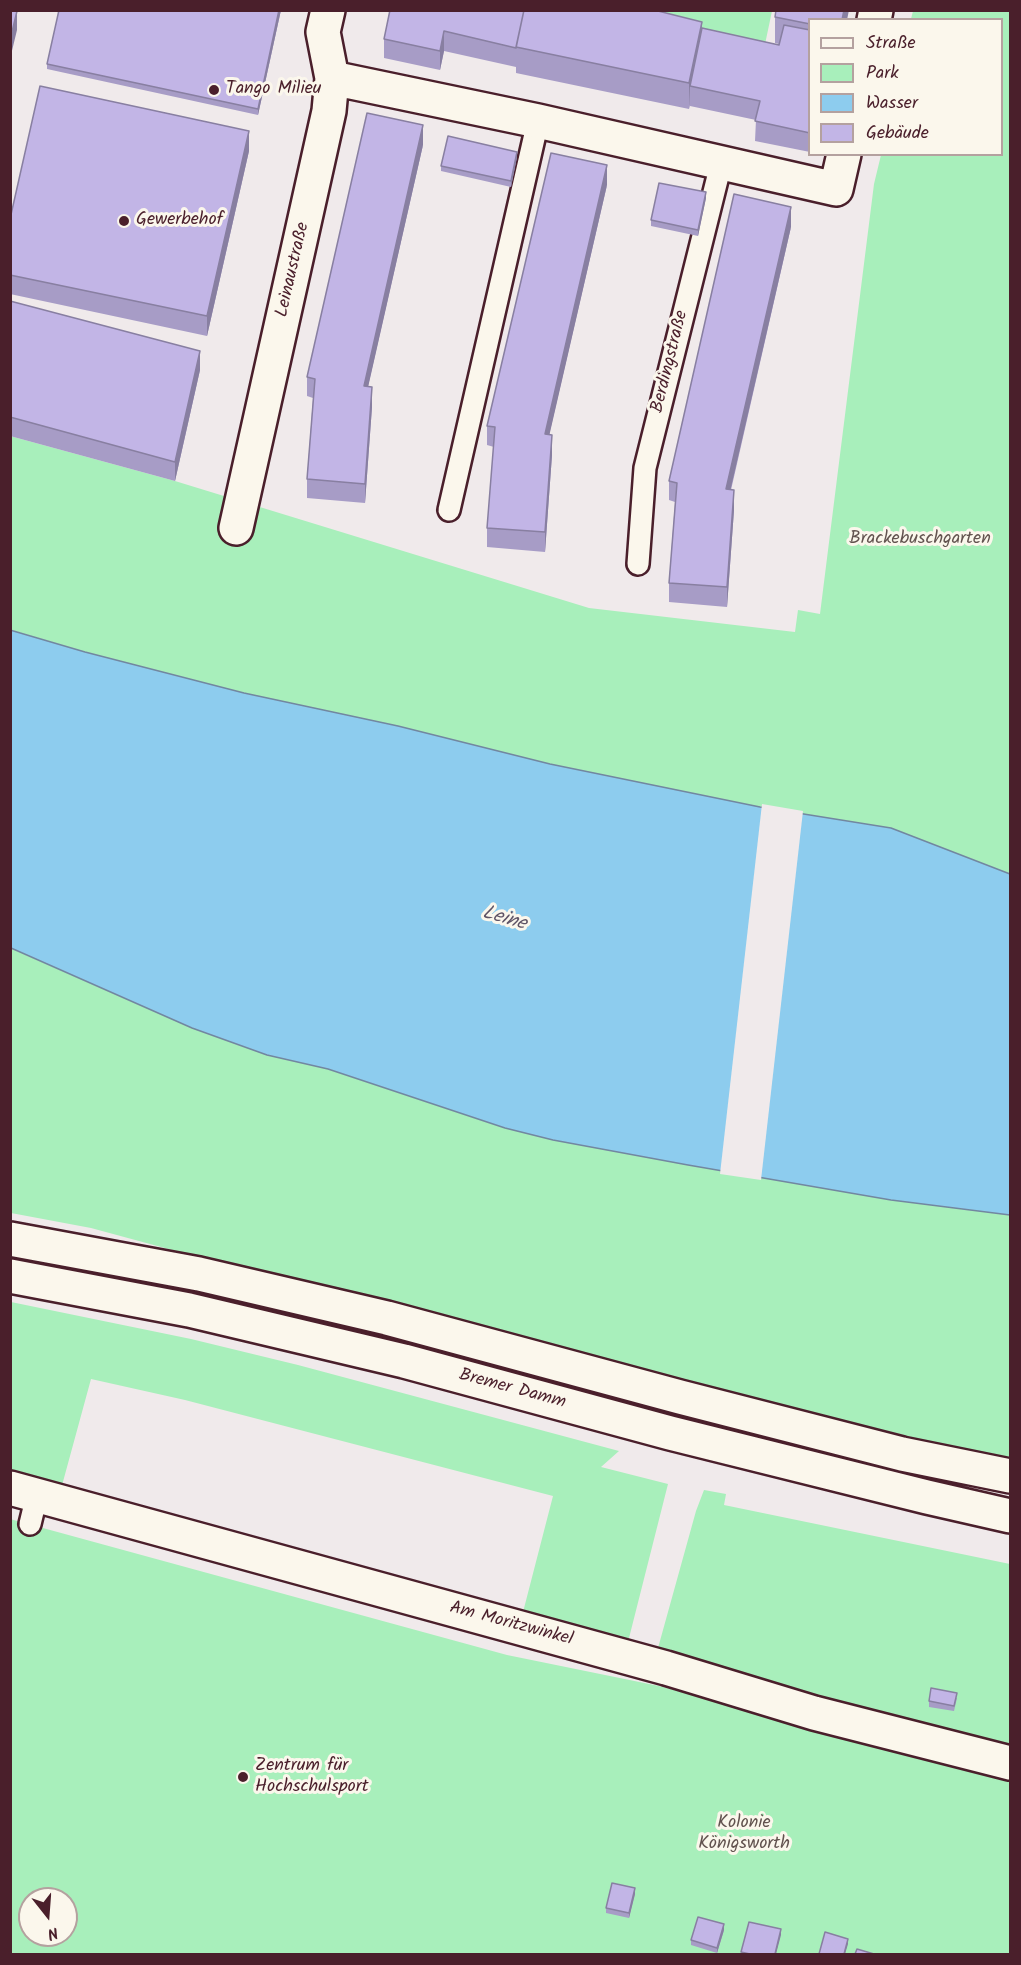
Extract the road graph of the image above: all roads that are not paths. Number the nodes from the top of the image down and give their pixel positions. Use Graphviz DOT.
graph roads {
  1 [pos="328,10"];
  2 [pos="332,78"];
  3 [pos="538,121"];
  4 [pos="844,156"];
  5 [pos="721,164"];
  6 [pos="448,510"];
  7 [pos="236,528"];
  8 [pos="638,564"];
  9 [pos="10,1239"];
  10 [pos="10,1276"];
  11 [pos="1011,1476"];
  12 [pos="26,1503"];
  13 [pos="1011,1516"];
  14 [pos="1011,1763"];
  1 -- 2 [label="street, Leinaustraße"];
  2 -- 3 [label="street"];
  2 -- 7 [label="street, Leinaustraße"];
  3 -- 5 [label="street"];
  3 -- 6 [label="lane"];
  4 -- 5 [label="street"];
  5 -- 8 [label="lane, Berdingstraße"];
  9 -- 11 [label="street, Bremer Damm"];
  10 -- 13 [label="street, Bremer Damm"];
  12 -- 14 [label="street, Am Moritzwinkel"];
}
